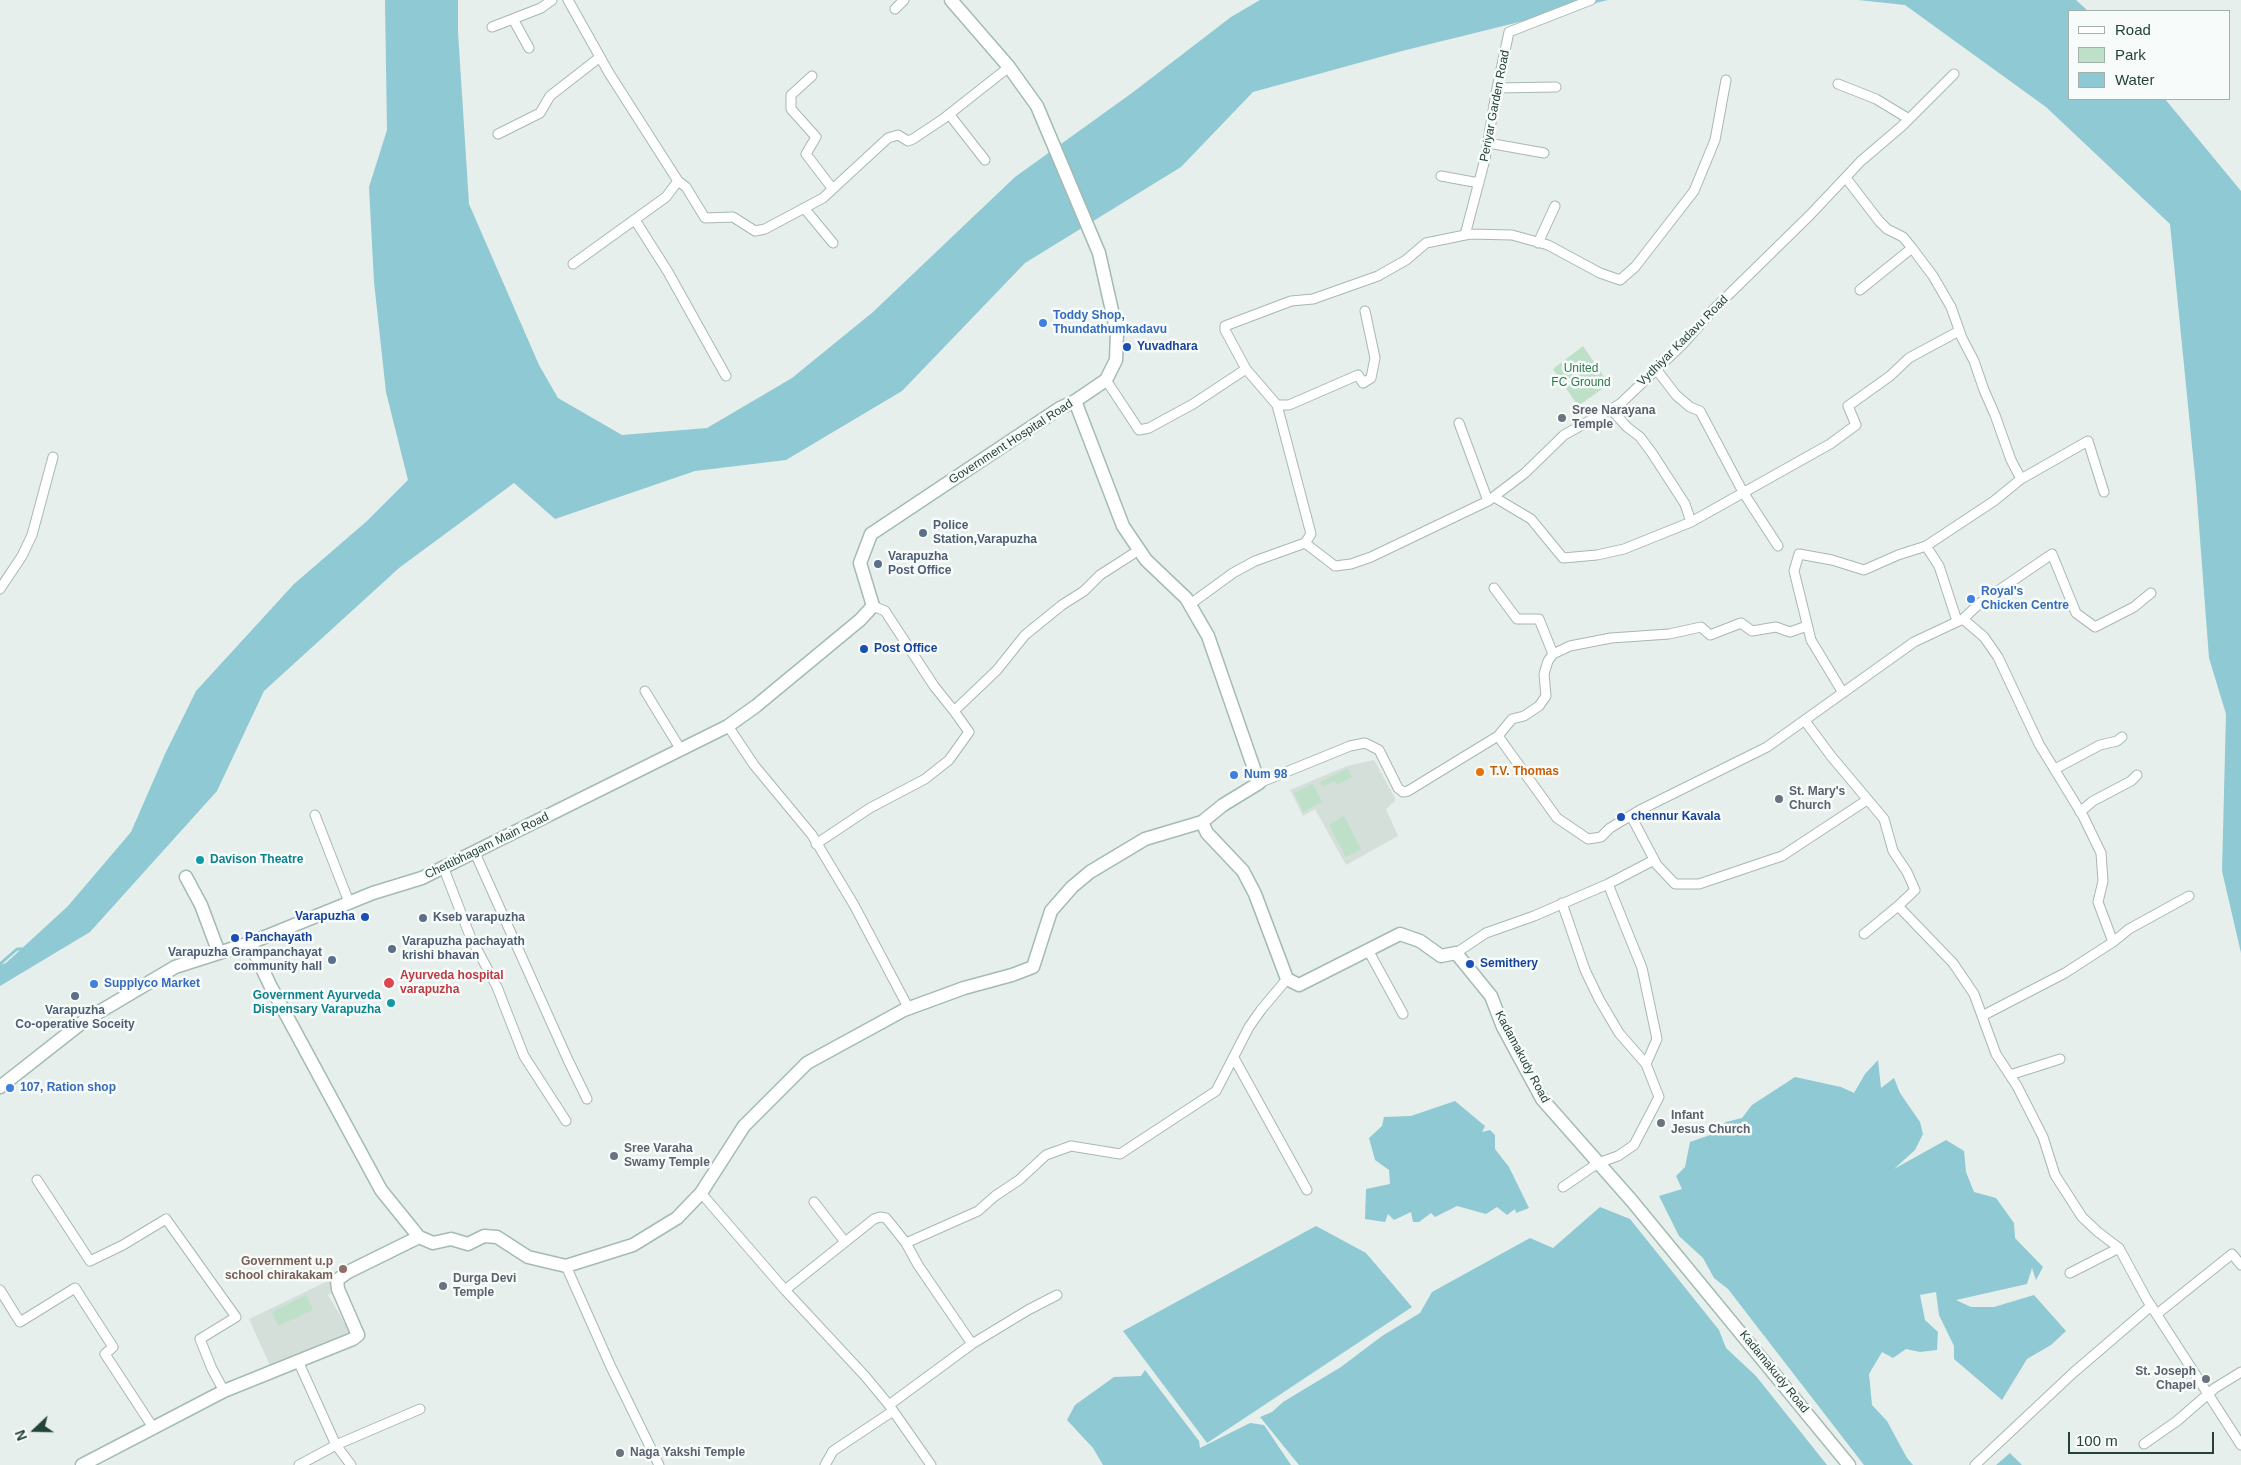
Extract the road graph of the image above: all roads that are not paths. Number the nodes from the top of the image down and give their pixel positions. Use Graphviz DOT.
graph roads {
  1 [pos="552,0"];
  2 [pos="568,0"];
  3 [pos="904,0"];
  4 [pos="951,0"];
  5 [pos="1591,0"];
  6 [pos="894,9"];
  7 [pos="513,19"];
  8 [pos="492,27"];
  9 [pos="529,48"];
  10 [pos="600,57"];
  11 [pos="1009,67"];
  12 [pos="1954,74"];
  13 [pos="812,76"];
  14 [pos="1726,80"];
  15 [pos="1838,84"];
  16 [pos="1556,87"];
  17 [pos="1496,88"];
  18 [pos="949,114"];
  19 [pos="1909,119"];
  20 [pos="498,134"];
  21 [pos="1488,143"];
  22 [pos="1544,153"];
  23 [pos="985,160"];
  24 [pos="1441,176"];
  25 [pos="1846,178"];
  26 [pos="678,181"];
  27 [pos="1479,183"];
  28 [pos="832,188"];
  29 [pos="1555,206"];
  30 [pos="804,208"];
  31 [pos="635,220"];
  32 [pos="1465,235"];
  33 [pos="1538,242"];
  34 [pos="833,243"];
  35 [pos="1912,248"];
  36 [pos="573,264"];
  37 [pos="1860,290"];
  38 [pos="1366,312"];
  39 [pos="1959,331"];
  40 [pos="1246,369"];
  41 [pos="1656,369"];
  42 [pos="726,376"];
  43 [pos="1106,380"];
  44 [pos="1075,402"];
  45 [pos="1277,405"];
  46 [pos="1611,409"];
  47 [pos="1459,424"];
  48 [pos="53,457"];
  49 [pos="2021,479"];
  50 [pos="1744,492"];
  51 [pos="2104,492"];
  52 [pos="1491,499"];
  53 [pos="1691,522"];
  54 [pos="1305,543"];
  55 [pos="1778,546"];
  56 [pos="1926,546"];
  57 [pos="1139,550"];
  58 [pos="0,588"];
  59 [pos="1494,588"];
  60 [pos="2151,593"];
  61 [pos="1189,605"];
  62 [pos="873,606"];
  63 [pos="1960,620"];
  64 [pos="1807,626"];
  65 [pos="1552,654"];
  66 [pos="646,692"];
  67 [pos="1843,693"];
  68 [pos="954,711"];
  69 [pos="1805,721"];
  70 [pos="728,726"];
  71 [pos="1498,736"];
  72 [pos="2122,737"];
  73 [pos="681,750"];
  74 [pos="2055,769"];
  75 [pos="2137,775"];
  76 [pos="1260,783"];
  77 [pos="1867,800"];
  78 [pos="2080,812"];
  79 [pos="315,815"];
  80 [pos="1631,816"];
  81 [pos="1202,822"];
  82 [pos="816,844"];
  83 [pos="475,853"];
  84 [pos="1654,860"];
  85 [pos="444,869"];
  86 [pos="186,878"];
  87 [pos="1608,884"];
  88 [pos="2189,896"];
  89 [pos="350,902"];
  90 [pos="1562,903"];
  91 [pos="1898,906"];
  92 [pos="1864,934"];
  93 [pos="2113,942"];
  94 [pos="250,943"];
  95 [pos="1368,950"];
  96 [pos="219,953"];
  97 [pos="1456,953"];
  98 [pos="1287,979"];
  99 [pos="909,1009"];
  100 [pos="1402,1014"];
  101 [pos="1982,1016"];
  102 [pos="1234,1058"];
  103 [pos="2060,1059"];
  104 [pos="1646,1064"];
  105 [pos="2010,1075"];
  106 [pos="0,1087"];
  107 [pos="587,1099"];
  108 [pos="566,1121"];
  109 [pos="1598,1163"];
  110 [pos="37,1180"];
  111 [pos="1563,1187"];
  112 [pos="1307,1190"];
  113 [pos="701,1193"];
  114 [pos="814,1202"];
  115 [pos="419,1237"];
  116 [pos="845,1242"];
  117 [pos="906,1244"];
  118 [pos="2119,1248"];
  119 [pos="2241,1265"];
  120 [pos="566,1266"];
  121 [pos="2070,1274"];
  122 [pos="0,1290"];
  123 [pos="785,1290"];
  124 [pos="1058,1295"];
  125 [pos="2151,1306"];
  126 [pos="2157,1314"];
  127 [pos="972,1344"];
  128 [pos="298,1361"];
  129 [pos="2241,1372"];
  130 [pos="224,1391"];
  131 [pos="2207,1394"];
  132 [pos="891,1408"];
  133 [pos="420,1409"];
  134 [pos="154,1428"];
  135 [pos="2144,1444"];
  136 [pos="336,1445"];
  137 [pos="2241,1445"];
  138 [pos="82,1465"];
  139 [pos="299,1465"];
  140 [pos="350,1465"];
  141 [pos="659,1465"];
  142 [pos="825,1465"];
  143 [pos="931,1465"];
  144 [pos="1849,1465"];
  145 [pos="1975,1465"];
  1 -- 7 [label="street"];
  2 -- 10 [label="street"];
  3 -- 6 [label="street"];
  4 -- 11 [label="street"];
  5 -- 17 [label="street, Periyar Garden Road"];
  7 -- 8 [label="street"];
  7 -- 9 [label="street"];
  10 -- 20 [label="street"];
  10 -- 26 [label="street"];
  11 -- 18 [label="street"];
  11 -- 43 [label="street"];
  12 -- 19 [label="street, Vydhiyar Kadavu Road"];
  13 -- 28 [label="street"];
  14 -- 33 [label="street"];
  15 -- 19 [label="street"];
  16 -- 17 [label="street"];
  17 -- 21 [label="street, Periyar Garden Road"];
  18 -- 23 [label="street"];
  18 -- 28 [label="street"];
  19 -- 25 [label="street, Vydhiyar Kadavu Road"];
  21 -- 22 [label="street"];
  21 -- 27 [label="street, Periyar Garden Road"];
  24 -- 27 [label="street"];
  25 -- 35 [label="street"];
  25 -- 41 [label="street, Vydhiyar Kadavu Road"];
  26 -- 30 [label="street"];
  26 -- 31 [label="street"];
  27 -- 32 [label="street, Periyar Garden Road"];
  28 -- 30 [label="street"];
  29 -- 33 [label="street"];
  30 -- 34 [label="street"];
  31 -- 36 [label="street"];
  31 -- 42 [label="street"];
  32 -- 33 [label="street"];
  32 -- 40 [label="street"];
  35 -- 37 [label="street"];
  35 -- 39 [label="street"];
  38 -- 45 [label="street"];
  39 -- 49 [label="street"];
  39 -- 50 [label="street"];
  40 -- 43 [label="street"];
  40 -- 45 [label="street"];
  41 -- 46 [label="street, Vydhiyar Kadavu Road"];
  41 -- 50 [label="street"];
  43 -- 44 [label="street, Government Hospital Road"];
  44 -- 57 [label="street"];
  44 -- 62 [label="street, Government Hospital Road"];
  45 -- 54 [label="street"];
  46 -- 52 [label="street, Vydhiyar Kadavu Road"];
  46 -- 53 [label="street"];
  47 -- 52 [label="street"];
  48 -- 58 [label="street"];
  49 -- 51 [label="street"];
  49 -- 56 [label="street"];
  50 -- 53 [label="street"];
  50 -- 55 [label="street"];
  52 -- 53 [label="street"];
  52 -- 54 [label="street, Vydhiyar Kadavu Road"];
  54 -- 61 [label="street"];
  56 -- 63 [label="street"];
  56 -- 64 [label="street"];
  57 -- 61 [label="street"];
  57 -- 68 [label="street"];
  59 -- 65 [label="street"];
  60 -- 63 [label="street"];
  61 -- 76 [label="street"];
  62 -- 68 [label="street"];
  62 -- 70 [label="street, Chettibhagam Main Road"];
  63 -- 67 [label="street"];
  63 -- 74 [label="street"];
  64 -- 65 [label="street"];
  64 -- 67 [label="street"];
  65 -- 71 [label="street"];
  66 -- 73 [label="street"];
  67 -- 69 [label="street"];
  68 -- 82 [label="street"];
  69 -- 77 [label="street"];
  69 -- 80 [label="street"];
  70 -- 73 [label="street, Chettibhagam Main Road"];
  70 -- 82 [label="street"];
  71 -- 76 [label="street"];
  71 -- 80 [label="street"];
  72 -- 74 [label="street"];
  73 -- 83 [label="street, Chettibhagam Main Road"];
  74 -- 78 [label="street"];
  75 -- 78 [label="street"];
  76 -- 81 [label="street"];
  77 -- 84 [label="street"];
  77 -- 91 [label="street"];
  78 -- 93 [label="street"];
  79 -- 89 [label="street"];
  80 -- 84 [label="street"];
  81 -- 98 [label="street"];
  81 -- 99 [label="street"];
  82 -- 99 [label="street"];
  83 -- 85 [label="street, Chettibhagam Main Road"];
  83 -- 107 [label="street"];
  84 -- 87 [label="street"];
  85 -- 89 [label="street, Chettibhagam Main Road"];
  85 -- 108 [label="street"];
  86 -- 96 [label="street"];
  87 -- 90 [label="street"];
  87 -- 104 [label="street"];
  88 -- 93 [label="street"];
  89 -- 94 [label="street, Chettibhagam Main Road"];
  90 -- 97 [label="street"];
  90 -- 104 [label="street"];
  91 -- 92 [label="street"];
  91 -- 101 [label="street"];
  93 -- 101 [label="street"];
  94 -- 96 [label="street, Chettibhagam Main Road"];
  94 -- 115 [label="street"];
  95 -- 97 [label="street"];
  95 -- 98 [label="street"];
  95 -- 100 [label="street"];
  96 -- 106 [label="street, Chettibhagam Main Road"];
  97 -- 109 [label="street, Kadamakudy Road"];
  98 -- 102 [label="street"];
  99 -- 113 [label="street"];
  101 -- 105 [label="street"];
  102 -- 112 [label="street"];
  102 -- 117 [label="street"];
  103 -- 105 [label="street"];
  104 -- 109 [label="street"];
  105 -- 118 [label="street"];
  109 -- 111 [label="street"];
  109 -- 144 [label="street, Kadamakudy Road"];
  110 -- 130 [label="street"];
  113 -- 120 [label="street"];
  113 -- 123 [label="street"];
  114 -- 116 [label="street"];
  115 -- 120 [label="street"];
  115 -- 128 [label="street"];
  116 -- 117 [label="street"];
  116 -- 123 [label="street"];
  117 -- 127 [label="street"];
  118 -- 121 [label="street"];
  118 -- 125 [label="street"];
  119 -- 126 [label="street"];
  120 -- 141 [label="street"];
  122 -- 134 [label="street"];
  123 -- 132 [label="street"];
  124 -- 127 [label="street"];
  125 -- 126 [label="street"];
  125 -- 145 [label="street"];
  126 -- 131 [label="street"];
  127 -- 132 [label="street"];
  128 -- 130 [label="street"];
  128 -- 136 [label="street"];
  129 -- 131 [label="street"];
  130 -- 134 [label="street"];
  131 -- 135 [label="street"];
  131 -- 137 [label="street"];
  132 -- 142 [label="street"];
  132 -- 143 [label="street"];
  133 -- 136 [label="street"];
  134 -- 138 [label="street"];
  136 -- 139 [label="street"];
  136 -- 140 [label="street"];
}
